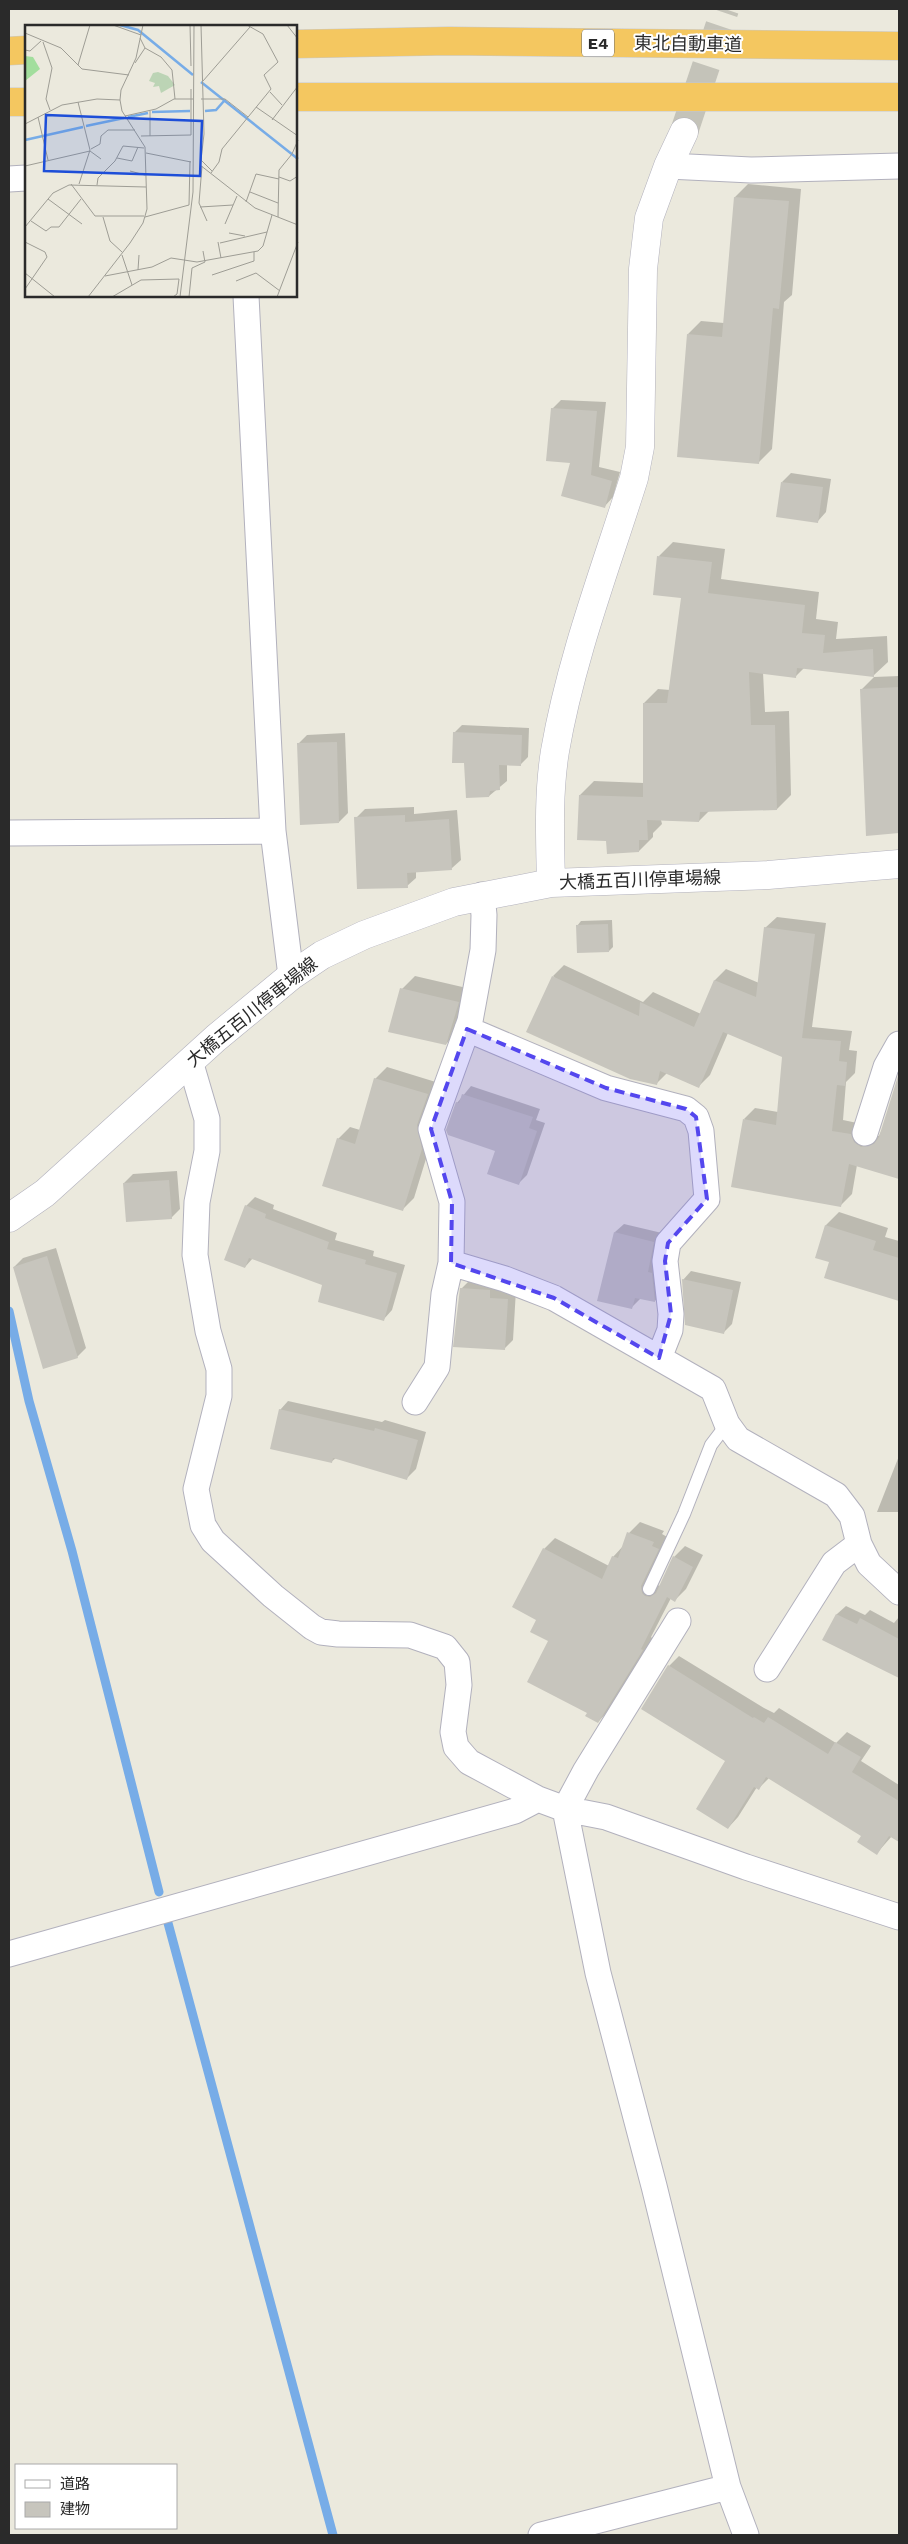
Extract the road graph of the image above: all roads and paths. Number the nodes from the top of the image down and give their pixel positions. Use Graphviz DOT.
graph roads {
  1 [pos="298,44"];
  2 [pos="899,46"];
  3 [pos="9,50"];
  4 [pos="25,50"];
  5 [pos="298,96"];
  6 [pos="899,97"];
  7 [pos="9,102"];
  8 [pos="25,102"];
  9 [pos="684,132"];
  10 [pos="668,166"];
  11 [pos="899,166"];
  12 [pos="25,178"];
  13 [pos="9,179"];
  14 [pos="246,298"];
  15 [pos="273,831"];
  16 [pos="9,833"];
  17 [pos="899,864"];
  18 [pos="550,883"];
  19 [pos="482,895"];
  20 [pos="291,976"];
  21 [pos="467,1029"];
  22 [pos="899,1044"];
  23 [pos="190,1061"];
  24 [pos="865,1132"];
  25 [pos="9,1218"];
  26 [pos="451,1263"];
  27 [pos="659,1358"];
  28 [pos="415,1402"];
  29 [pos="727,1424"];
  30 [pos="859,1544"];
  31 [pos="649,1590"];
  32 [pos="899,1592"];
  33 [pos="678,1622"];
  34 [pos="767,1669"];
  35 [pos="538,1799"];
  36 [pos="565,1809"];
  37 [pos="899,1917"];
  38 [pos="9,1954"];
  39 [pos="728,2487"];
  40 [pos="541,2535"];
  41 [pos="746,2535"];
  1 -- 2 [label="highway, 東北自動車道 / E4"];
  3 -- 4 [label="highway"];
  5 -- 6 [label="highway"];
  7 -- 8 [label="highway"];
  9 -- 10 [label="main road"];
  10 -- 11 [label="street"];
  10 -- 18 [label="main road"];
  12 -- 13 [label="street"];
  14 -- 15 [label="street"];
  15 -- 16 [label="street"];
  15 -- 20 [label="street"];
  17 -- 18 [label="main road, 大橋五百川停車場線"];
  18 -- 19 [label="main road, 大橋五百川停車場線"];
  19 -- 20 [label="main road, 大橋五百川停車場線"];
  19 -- 21 [label="street"];
  20 -- 23 [label="main road, 大橋五百川停車場線"];
  21 -- 26 [label="street"];
  21 -- 27 [label="street"];
  22 -- 24 [label="street"];
  23 -- 25 [label="main road, 大橋五百川停車場線"];
  23 -- 35 [label="street"];
  26 -- 27 [label="street"];
  26 -- 28 [label="street"];
  27 -- 29 [label="street"];
  29 -- 30 [label="street"];
  29 -- 31 [label="lane"];
  30 -- 32 [label="street"];
  30 -- 34 [label="street"];
  33 -- 36 [label="street"];
  35 -- 36 [label="street"];
  35 -- 38 [label="street"];
  36 -- 37 [label="street"];
  36 -- 39 [label="street"];
  39 -- 40 [label="street"];
  39 -- 41 [label="street"];
}
